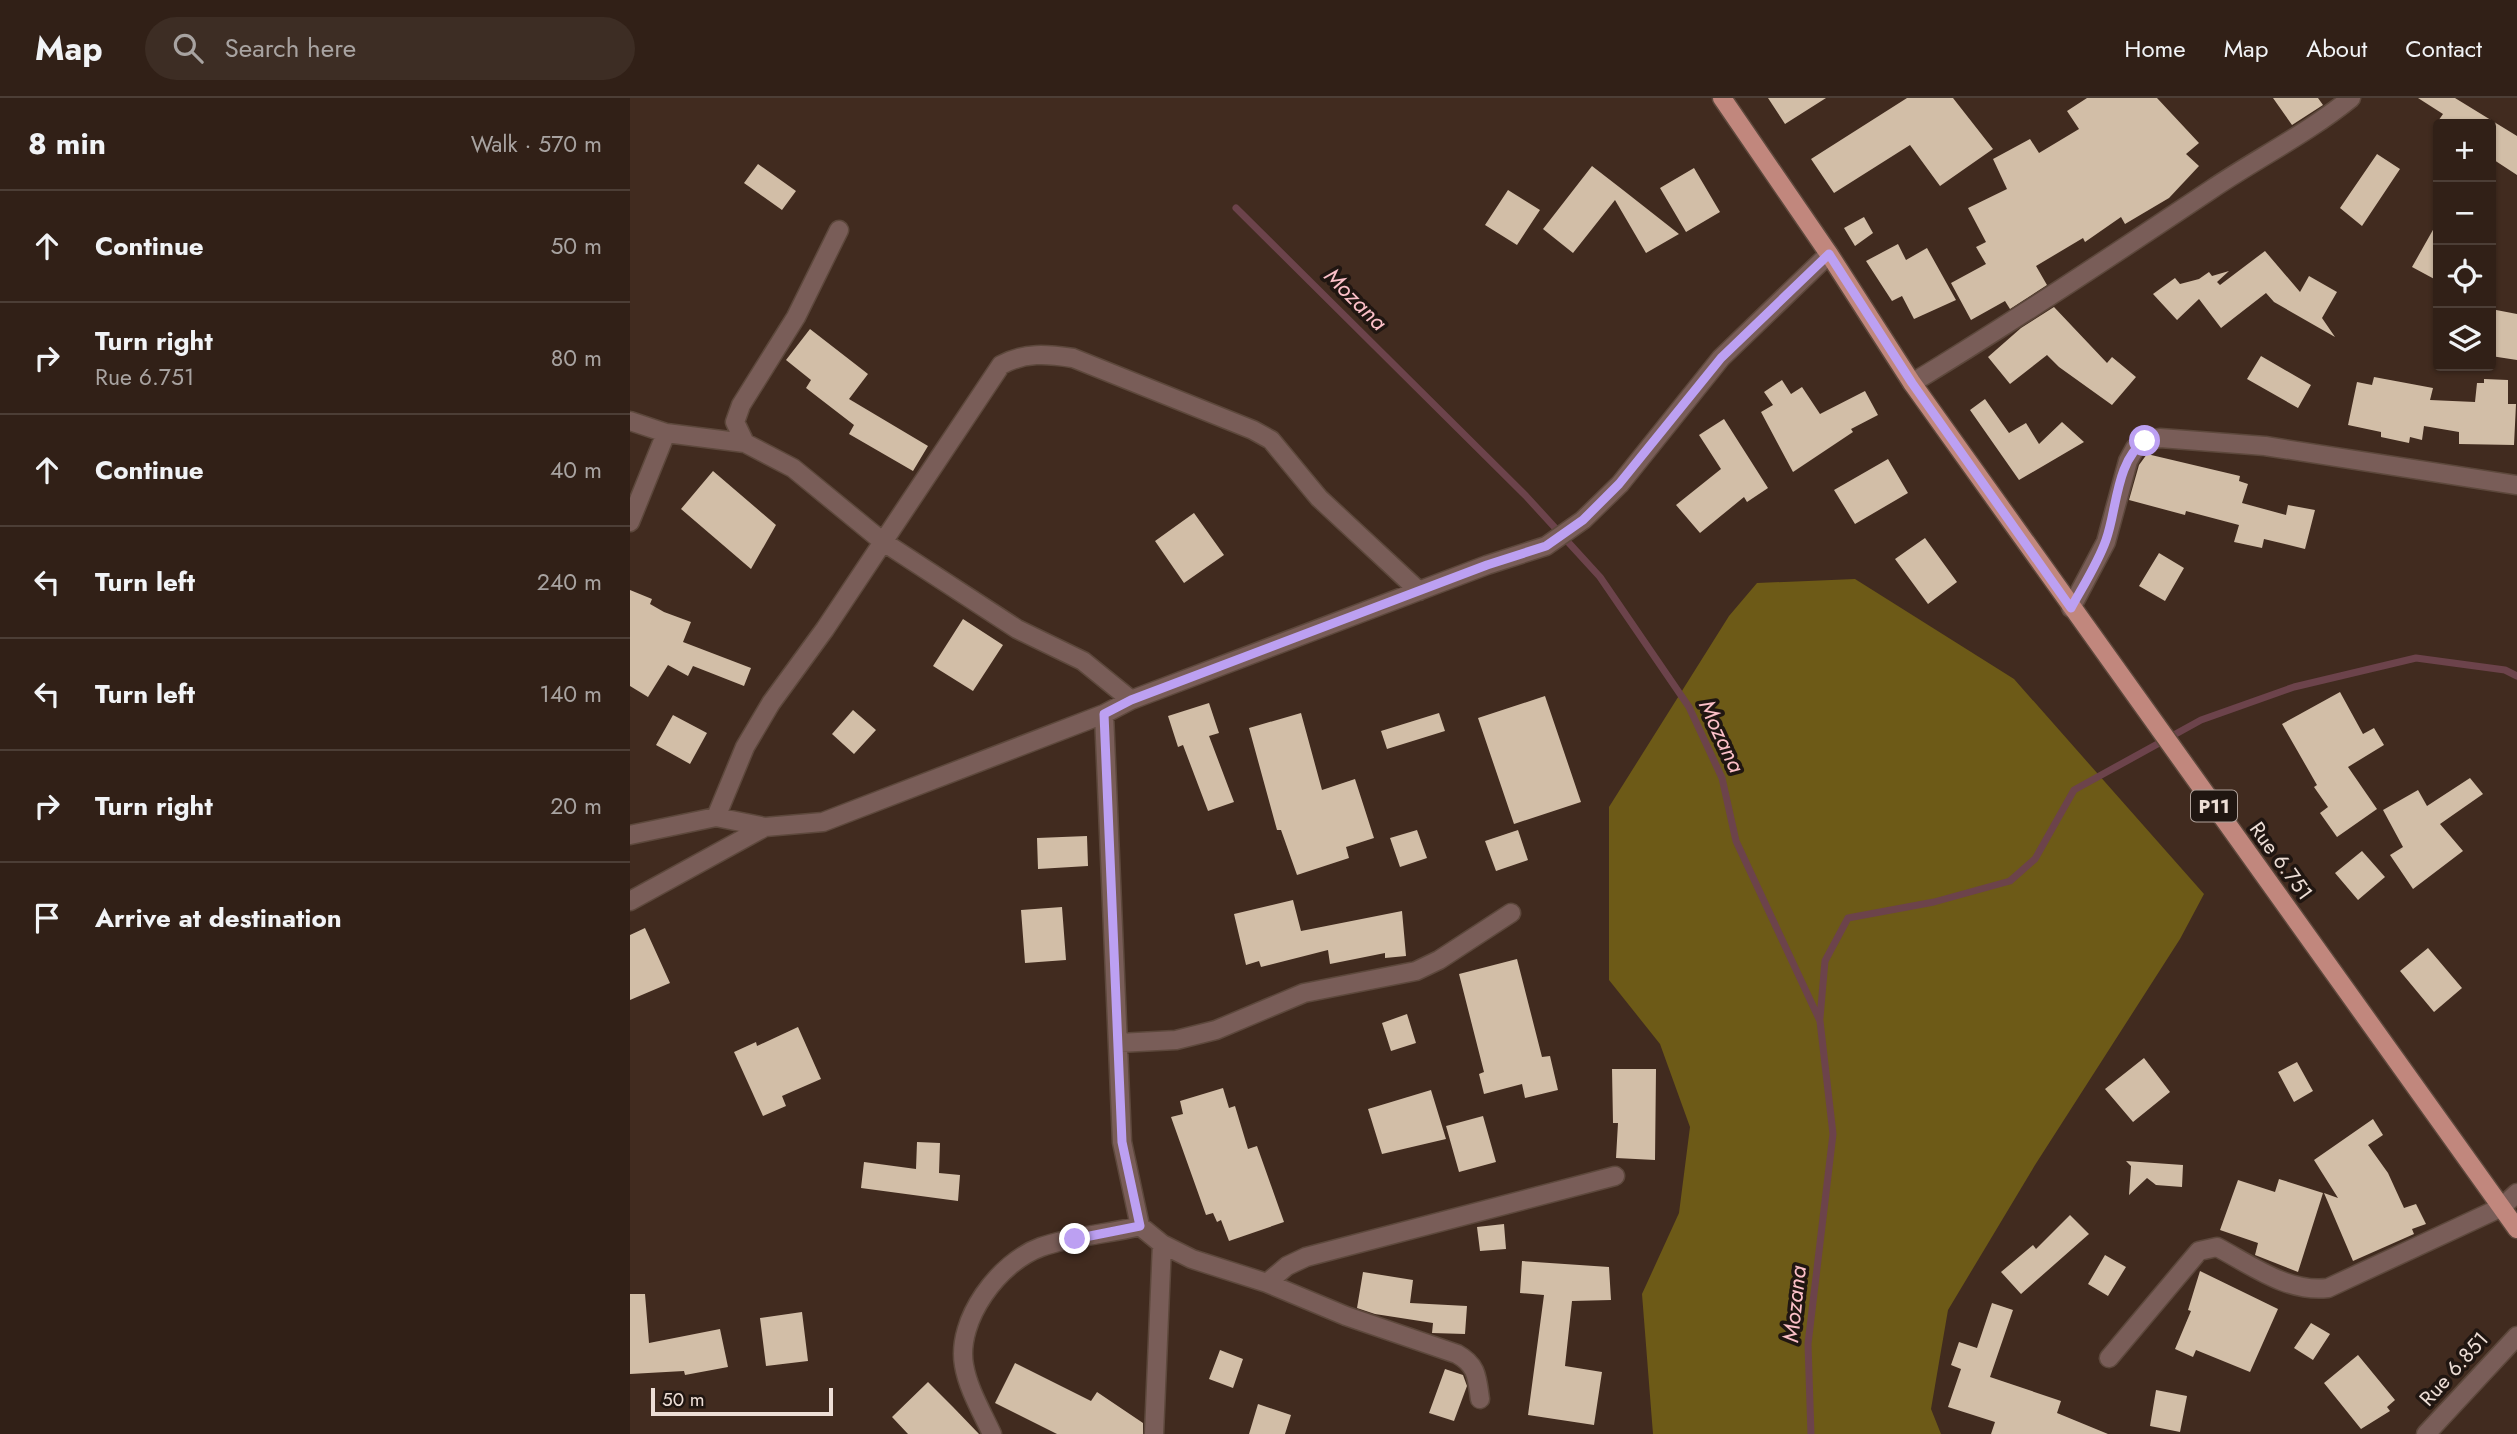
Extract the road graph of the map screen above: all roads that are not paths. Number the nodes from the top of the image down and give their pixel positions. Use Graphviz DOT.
graph roads {
  1 [pos="1722,98"];
  2 [pos="2351,98"];
  3 [pos="839,230"];
  4 [pos="1829,254"];
  5 [pos="1912,383"];
  6 [pos="630,421"];
  7 [pos="666,433"];
  8 [pos="745,443"];
  9 [pos="2517,485"];
  10 [pos="630,522"];
  11 [pos="882,541"];
  12 [pos="1419,591"];
  13 [pos="2071,608"];
  14 [pos="1131,700"];
  15 [pos="1104,714"];
  16 [pos="716,817"];
  17 [pos="765,827"];
  18 [pos="630,835"];
  19 [pos="630,901"];
  20 [pos="1511,913"];
  21 [pos="1119,1044"];
  22 [pos="1615,1176"];
  23 [pos="2517,1193"];
  24 [pos="2502,1208"];
  25 [pos="1140,1226"];
  26 [pos="2517,1229"];
  27 [pos="1162,1244"];
  28 [pos="1268,1283"];
  29 [pos="2517,1336"];
  30 [pos="2109,1358"];
  31 [pos="1479,1399"];
  32 [pos="992,1434"];
  33 [pos="1154,1434"];
  34 [pos="2426,1434"];
  1 -- 4 [label="main road, P11"];
  2 -- 5 [label="street"];
  3 -- 8 [label="street"];
  4 -- 5 [label="main road, P11"];
  4 -- 12 [label="street"];
  5 -- 13 [label="main road, Rue 6.751 / P11"];
  6 -- 7 [label="street"];
  7 -- 8 [label="street"];
  7 -- 10 [label="street"];
  8 -- 11 [label="street"];
  9 -- 13 [label="street"];
  11 -- 12 [label="street"];
  11 -- 14 [label="street"];
  11 -- 16 [label="street"];
  12 -- 14 [label="street"];
  13 -- 24 [label="main road, Rue 6.751 / P11"];
  14 -- 15 [label="street"];
  15 -- 17 [label="street"];
  15 -- 21 [label="street"];
  16 -- 17 [label="street"];
  16 -- 18 [label="street"];
  17 -- 19 [label="street"];
  20 -- 21 [label="street"];
  21 -- 25 [label="street"];
  22 -- 28 [label="street"];
  23 -- 24 [label="street"];
  24 -- 26 [label="main road, Rue 6.751 / P11"];
  24 -- 30 [label="street"];
  25 -- 27 [label="street"];
  25 -- 32 [label="street"];
  27 -- 28 [label="street"];
  27 -- 33 [label="street"];
  28 -- 31 [label="street"];
  29 -- 34 [label="street, Rue 6.851"];
}
